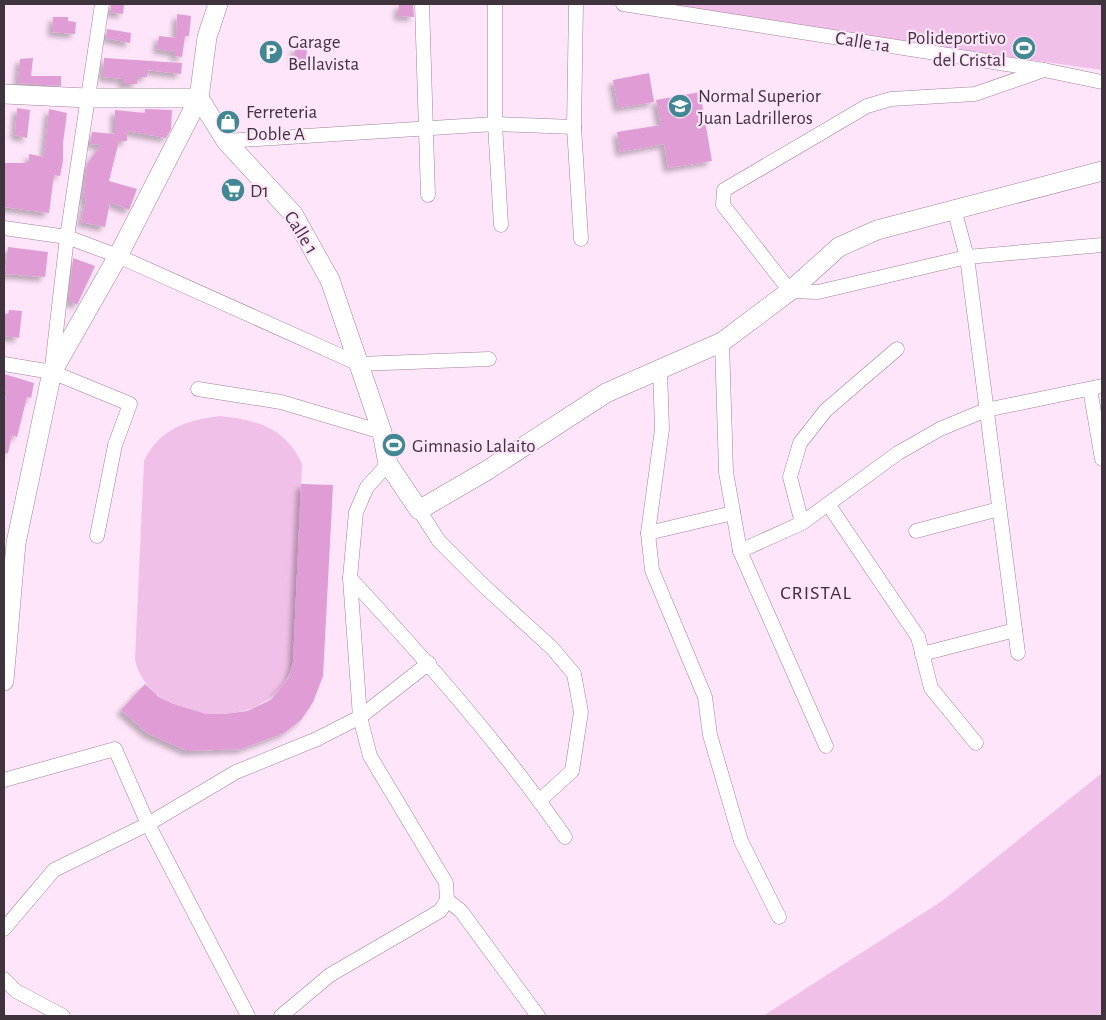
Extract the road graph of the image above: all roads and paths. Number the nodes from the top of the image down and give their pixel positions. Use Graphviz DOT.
graph roads {
  1 [pos="102,4"];
  2 [pos="218,4"];
  3 [pos="422,4"];
  4 [pos="495,4"];
  5 [pos="576,4"];
  6 [pos="622,4"];
  7 [pos="1044,70"];
  8 [pos="1102,82"];
  9 [pos="4,94"];
  10 [pos="87,98"];
  11 [pos="199,98"];
  12 [pos="495,124"];
  13 [pos="574,127"];
  14 [pos="425,129"];
  15 [pos="226,141"];
  16 [pos="1102,171"];
  17 [pos="428,195"];
  18 [pos="954,209"];
  19 [pos="501,225"];
  20 [pos="4,228"];
  21 [pos="67,237"];
  22 [pos="581,239"];
  23 [pos="1102,244"];
  24 [pos="118,256"];
  25 [pos="967,257"];
  26 [pos="790,290"];
  27 [pos="722,342"];
  28 [pos="897,349"];
  29 [pos="489,359"];
  30 [pos="4,364"];
  31 [pos="359,364"];
  32 [pos="660,369"];
  33 [pos="52,372"];
  34 [pos="1096,388"];
  35 [pos="198,389"];
  36 [pos="986,410"];
  37 [pos="382,432"];
  38 [pos="1102,459"];
  39 [pos="388,464"];
  40 [pos="828,504"];
  41 [pos="419,510"];
  42 [pos="999,510"];
  43 [pos="733,513"];
  44 [pos="802,523"];
  45 [pos="916,531"];
  46 [pos="648,533"];
  47 [pos="97,536"];
  48 [pos="740,551"];
  49 [pos="350,578"];
  50 [pos="1015,630"];
  51 [pos="1018,652"];
  52 [pos="922,654"];
  53 [pos="429,663"];
  54 [pos="4,681"];
  55 [pos="360,717"];
  56 [pos="976,743"];
  57 [pos="826,746"];
  58 [pos="4,780"];
  59 [pos="540,801"];
  60 [pos="148,824"];
  61 [pos="565,838"];
  62 [pos="447,900"];
  63 [pos="779,917"];
  64 [pos="4,929"];
  65 [pos="4,979"];
  66 [pos="63,1016"];
  67 [pos="248,1016"];
  68 [pos="281,1016"];
  69 [pos="538,1016"];
  1 -- 10 [label="street"];
  2 -- 11 [label="main road"];
  3 -- 14 [label="street"];
  4 -- 12 [label="street"];
  5 -- 13 [label="street"];
  6 -- 7 [label="street, Calle 1a"];
  7 -- 8 [label="street, Calle 1a"];
  7 -- 26 [label="street"];
  9 -- 10 [label="main road"];
  10 -- 11 [label="main road"];
  10 -- 21 [label="street"];
  11 -- 15 [label="main road, Calle 1"];
  11 -- 24 [label="main road"];
  12 -- 13 [label="street"];
  12 -- 14 [label="street"];
  12 -- 19 [label="street"];
  13 -- 22 [label="street"];
  14 -- 15 [label="street"];
  14 -- 17 [label="street"];
  15 -- 31 [label="main road, Calle 1"];
  16 -- 18 [label="main road"];
  18 -- 25 [label="street"];
  18 -- 26 [label="main road"];
  20 -- 21 [label="street"];
  21 -- 24 [label="street"];
  21 -- 33 [label="street"];
  23 -- 25 [label="street"];
  24 -- 31 [label="street"];
  24 -- 33 [label="main road"];
  25 -- 26 [label="street"];
  25 -- 36 [label="street"];
  26 -- 27 [label="main road"];
  27 -- 32 [label="main road"];
  27 -- 43 [label="street"];
  28 -- 44 [label="street"];
  29 -- 31 [label="street"];
  30 -- 33 [label="street"];
  31 -- 37 [label="main road, Calle 1"];
  32 -- 41 [label="main road"];
  32 -- 46 [label="street"];
  33 -- 47 [label="street"];
  33 -- 54 [label="main road"];
  34 -- 36 [label="street"];
  34 -- 38 [label="street"];
  35 -- 37 [label="street"];
  36 -- 40 [label="street"];
  36 -- 42 [label="street"];
  37 -- 39 [label="main road, Calle 1"];
  39 -- 41 [label="main road, Calle 1"];
  39 -- 49 [label="street"];
  40 -- 44 [label="street"];
  40 -- 52 [label="street"];
  41 -- 59 [label="street"];
  42 -- 45 [label="street"];
  42 -- 50 [label="street"];
  43 -- 46 [label="street"];
  43 -- 48 [label="street"];
  44 -- 48 [label="street"];
  46 -- 63 [label="street"];
  48 -- 57 [label="street"];
  49 -- 53 [label="street"];
  49 -- 55 [label="street"];
  50 -- 51 [label="street"];
  50 -- 52 [label="street"];
  52 -- 56 [label="street"];
  53 -- 55 [label="street"];
  53 -- 59 [label="street"];
  55 -- 60 [label="street"];
  55 -- 62 [label="street"];
  58 -- 60 [label="street"];
  59 -- 61 [label="street"];
  60 -- 64 [label="street"];
  60 -- 67 [label="street"];
  62 -- 68 [label="street"];
  62 -- 69 [label="street"];
  65 -- 66 [label="street"];
}
